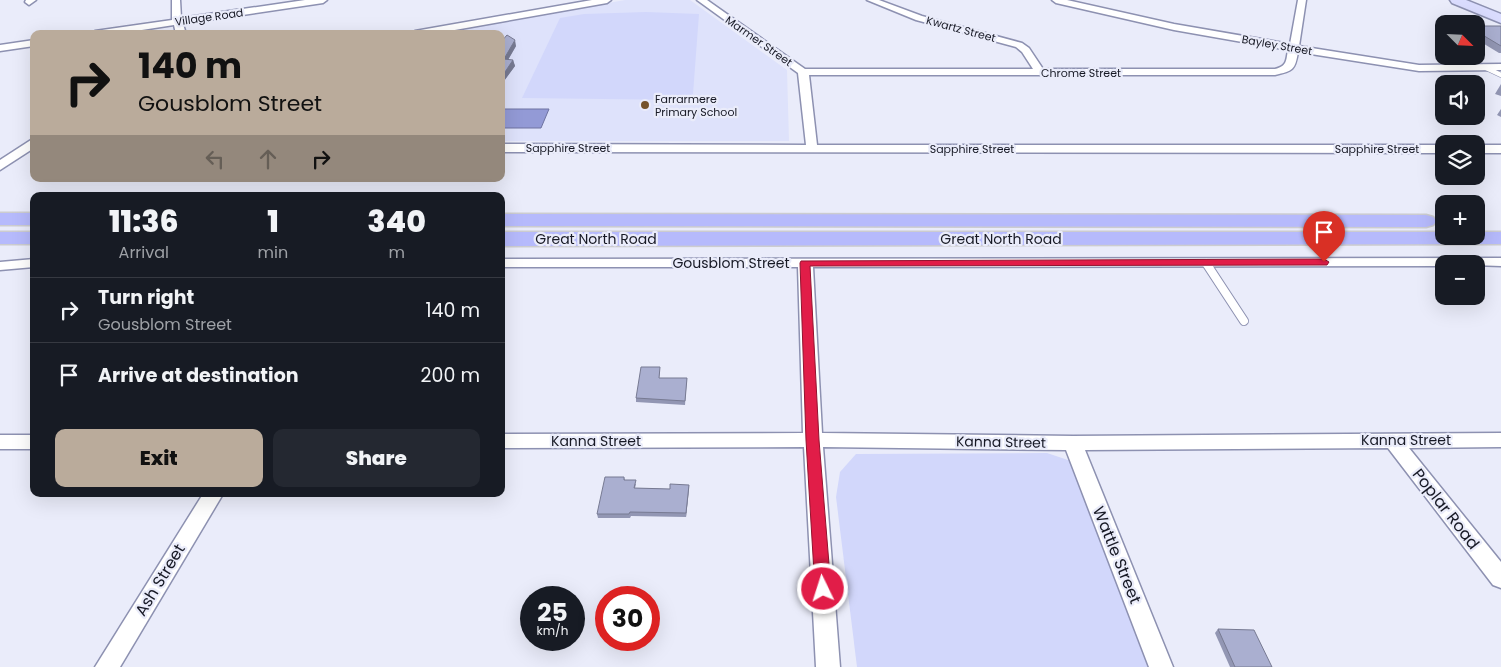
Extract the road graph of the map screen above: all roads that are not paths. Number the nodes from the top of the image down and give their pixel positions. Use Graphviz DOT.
graph roads {
  1 [pos="176,0"];
  2 [pos="323,0"];
  3 [pos="607,0"];
  4 [pos="701,0"];
  5 [pos="871,0"];
  6 [pos="1056,0"];
  7 [pos="1302,0"];
  8 [pos="1456,0"];
  9 [pos="293,5"];
  10 [pos="1501,19"];
  11 [pos="177,22"];
  12 [pos="122,30"];
  13 [pos="180,30"];
  14 [pos="189,30"];
  15 [pos="438,30"];
  16 [pos="30,44"];
  17 [pos="0,48"];
  18 [pos="1294,49"];
  19 [pos="803,72"];
  20 [pos="1040,72"];
  21 [pos="1500,72"];
  22 [pos="30,146"];
  23 [pos="505,148"];
  24 [pos="812,149"];
  25 [pos="1435,149"];
  26 [pos="1485,149"];
  27 [pos="1501,149"];
  28 [pos="0,150"];
  29 [pos="0,166"];
  30 [pos="0,219"];
  31 [pos="30,219"];
  32 [pos="505,220"];
  33 [pos="1180,220"];
  34 [pos="1435,221"];
  35 [pos="1485,221"];
  36 [pos="1501,221"];
  37 [pos="0,238"];
  38 [pos="30,238"];
  39 [pos="1194,238"];
  40 [pos="1501,238"];
  41 [pos="505,239"];
  42 [pos="1501,262"];
  43 [pos="30,263"];
  44 [pos="505,263"];
  45 [pos="805,263"];
  46 [pos="1206,263"];
  47 [pos="0,266"];
  48 [pos="1244,321"];
  49 [pos="813,440"];
  50 [pos="1392,440"];
  51 [pos="1501,440"];
  52 [pos="505,441"];
  53 [pos="0,442"];
  54 [pos="30,442"];
  55 [pos="1074,443"];
  56 [pos="211,497"];
  57 [pos="1501,578"];
  58 [pos="107,667"];
  59 [pos="828,667"];
  60 [pos="1161,667"];
  1 -- 11 [label="street"];
  2 -- 9 [label="street, Village Road"];
  3 -- 15 [label="street"];
  4 -- 19 [label="street, Marmer Street"];
  5 -- 20 [label="street, Kwartz Street"];
  6 -- 18 [label="street, Bayley Street"];
  7 -- 18 [label="street, Chrome Street"];
  8 -- 10 [label="street"];
  9 -- 11 [label="street, Village Road"];
  9 -- 14 [label="street, Village Road"];
  11 -- 12 [label="street, Village Road"];
  11 -- 13 [label="street"];
  16 -- 17 [label="street"];
  18 -- 20 [label="street, Chrome Street"];
  18 -- 21 [label="street, Bayley Street"];
  19 -- 20 [label="street, Chrome Street"];
  19 -- 24 [label="street, Marmer Street"];
  22 -- 28 [label="street"];
  22 -- 29 [label="street"];
  23 -- 24 [label="street, Sapphire Street"];
  24 -- 25 [label="street, Sapphire Street"];
  26 -- 27 [label="street"];
  30 -- 31 [label="main road"];
  32 -- 33 [label="main road, Great North Road"];
  33 -- 34 [label="main road, Great North Road"];
  33 -- 39 [label="main road"];
  35 -- 36 [label="main road"];
  37 -- 38 [label="main road"];
  39 -- 40 [label="main road, Great North Road"];
  39 -- 41 [label="main road, Great North Road"];
  42 -- 46 [label="street, Gousblom Street"];
  43 -- 47 [label="street"];
  44 -- 45 [label="street, Gousblom Street"];
  45 -- 46 [label="street, Gousblom Street"];
  45 -- 49 [label="street"];
  46 -- 48 [label="lane"];
  49 -- 52 [label="street, Kanna Street"];
  49 -- 55 [label="street, Kanna Street"];
  49 -- 59 [label="street"];
  50 -- 51 [label="street, Kanna Street"];
  50 -- 55 [label="street, Kanna Street"];
  50 -- 57 [label="street, Poplar Road"];
  53 -- 54 [label="street"];
  55 -- 60 [label="street, Wattle Street"];
  56 -- 58 [label="street, Ash Street"];
}
